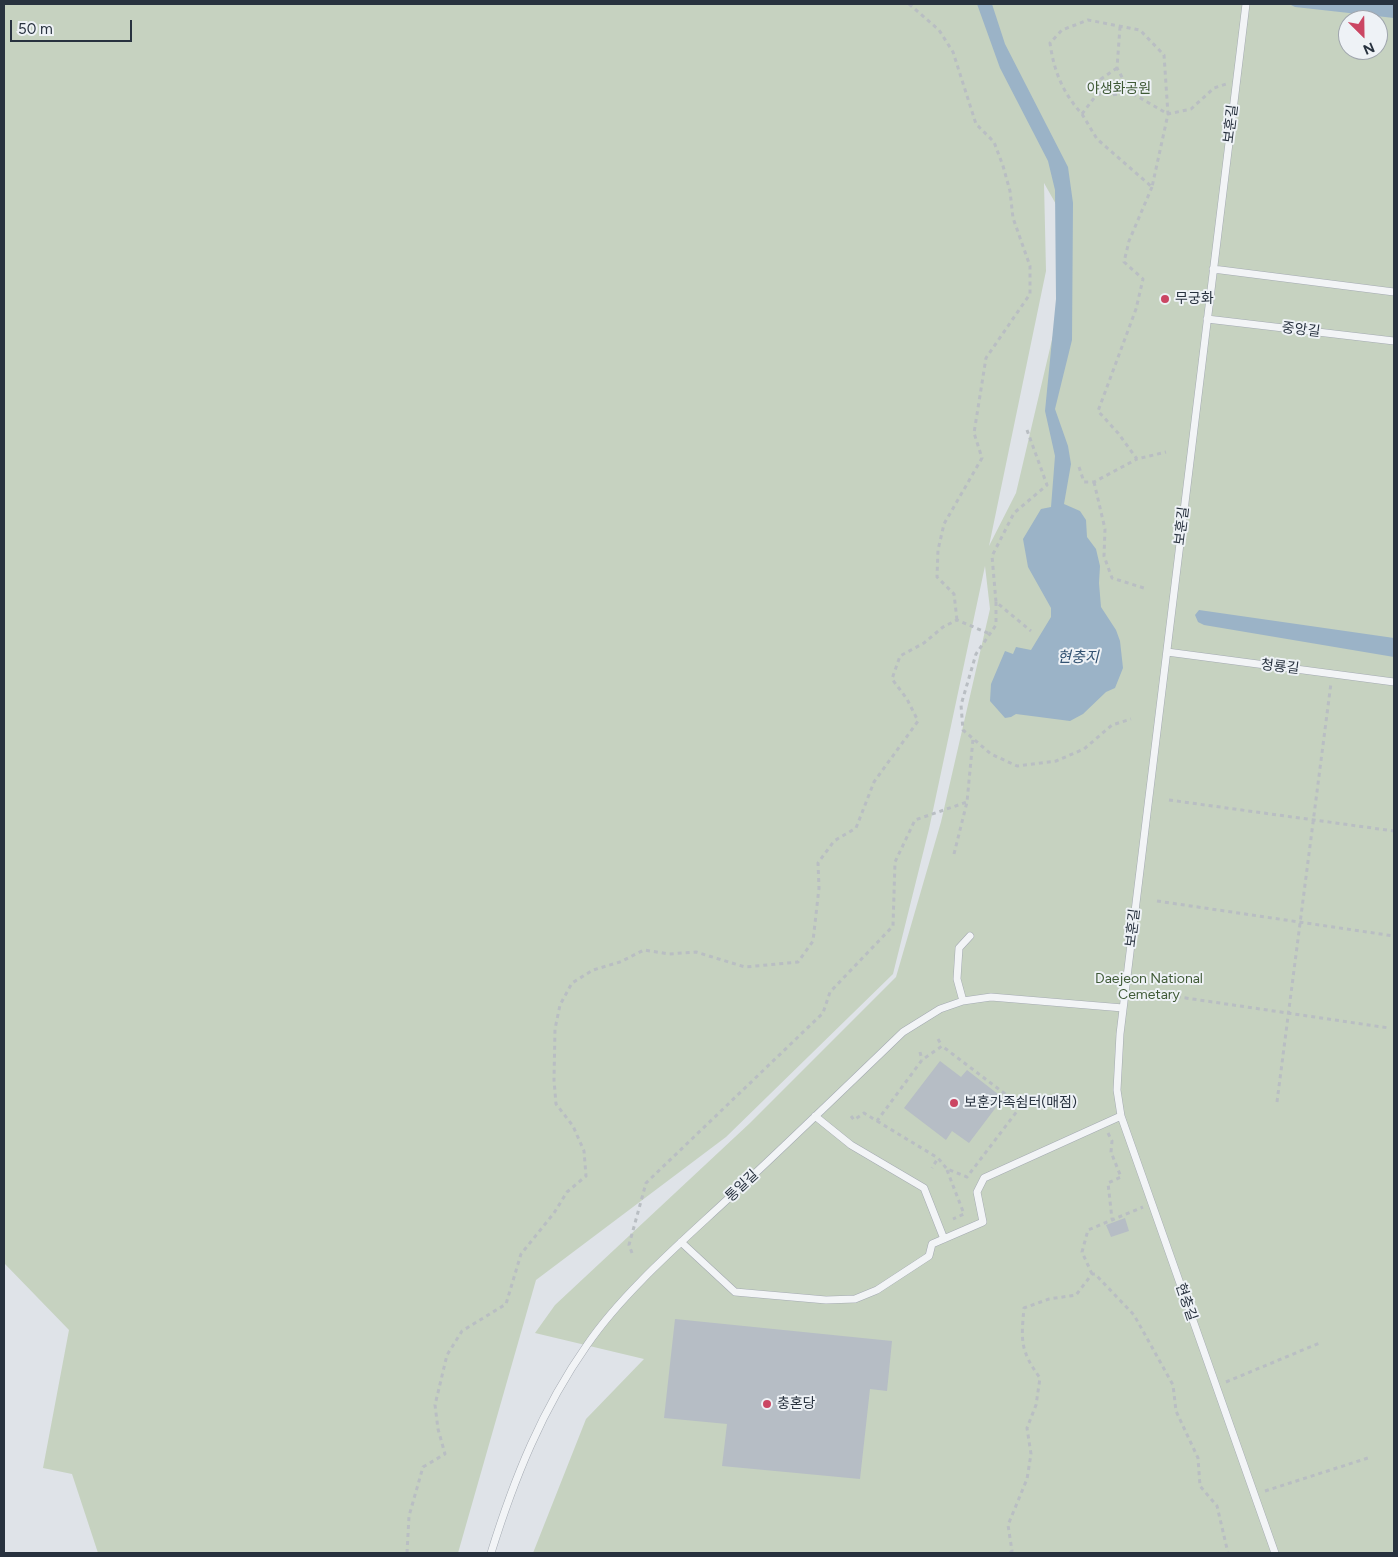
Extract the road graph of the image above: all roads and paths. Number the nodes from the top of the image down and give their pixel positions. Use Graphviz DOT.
graph roads {
  1 [pos="909,4"];
  2 [pos="1246,4"];
  3 [pos="1120,27"];
  4 [pos="1117,68"];
  5 [pos="1236,82"];
  6 [pos="1130,92"];
  7 [pos="1097,94"];
  8 [pos="1082,114"];
  9 [pos="1168,114"];
  10 [pos="1152,186"];
  11 [pos="1213,269"];
  12 [pos="1394,292"];
  13 [pos="1207,320"];
  14 [pos="1394,341"];
  15 [pos="1027,430"];
  16 [pos="1166,452"];
  17 [pos="1137,459"];
  18 [pos="1079,467"];
  19 [pos="1094,482"];
  20 [pos="1148,589"];
  21 [pos="996,602"];
  22 [pos="957,620"];
  23 [pos="1031,632"];
  24 [pos="990,634"];
  25 [pos="1167,652"];
  26 [pos="1332,674"];
  27 [pos="1394,682"];
  28 [pos="1130,719"];
  29 [pos="973,738"];
  30 [pos="1169,800"];
  31 [pos="967,802"];
  32 [pos="1313,820"];
  33 [pos="1394,831"];
  34 [pos="954,854"];
  35 [pos="1157,900"];
  36 [pos="1300,922"];
  37 [pos="970,936"];
  38 [pos="1394,936"];
  39 [pos="1145,992"];
  40 [pos="963,1001"];
  41 [pos="1123,1008"];
  42 [pos="1288,1013"];
  43 [pos="1389,1028"];
  44 [pos="938,1039"];
  45 [pos="942,1046"];
  46 [pos="1119,1048"];
  47 [pos="920,1052"];
  48 [pos="922,1060"];
  49 [pos="1277,1102"];
  50 [pos="815,1116"];
  51 [pos="851,1116"];
  52 [pos="1121,1116"];
  53 [pos="877,1121"];
  54 [pos="1107,1132"];
  55 [pos="938,1158"];
  56 [pos="932,1168"];
  57 [pos="947,1169"];
  58 [pos="1152,1204"];
  59 [pos="953,1219"];
  60 [pos="1112,1219"];
  61 [pos="944,1238"];
  62 [pos="682,1242"];
  63 [pos="632,1253"];
  64 [pos="1092,1274"];
  65 [pos="1322,1342"];
  66 [pos="1226,1382"];
  67 [pos="1372,1457"];
  68 [pos="1265,1490"];
  69 [pos="407,1553"];
  70 [pos="491,1553"];
  71 [pos="1010,1553"];
  72 [pos="1228,1553"];
  73 [pos="1274,1553"];
  1 -- 22 [label="path"];
  2 -- 5 [label="lane, 보훈길"];
  3 -- 4 [label="path"];
  3 -- 8 [label="path"];
  3 -- 9 [label="path"];
  4 -- 6 [label="path"];
  4 -- 7 [label="path"];
  5 -- 9 [label="path"];
  5 -- 11 [label="lane, 보훈길"];
  6 -- 7 [label="path"];
  6 -- 9 [label="path"];
  7 -- 8 [label="path"];
  8 -- 10 [label="path"];
  9 -- 10 [label="path"];
  10 -- 17 [label="path"];
  11 -- 12 [label="lane"];
  11 -- 13 [label="lane, 보훈길"];
  13 -- 14 [label="lane, 중앙길"];
  13 -- 25 [label="lane, 보훈길"];
  15 -- 21 [label="path"];
  16 -- 17 [label="path"];
  17 -- 19 [label="path"];
  18 -- 19 [label="path"];
  19 -- 20 [label="path"];
  21 -- 23 [label="path"];
  21 -- 24 [label="path"];
  22 -- 24 [label="path"];
  22 -- 69 [label="path"];
  24 -- 29 [label="path"];
  25 -- 26 [label="lane, 청룡길"];
  25 -- 41 [label="lane, 보훈길"];
  26 -- 27 [label="lane, 청룡길"];
  26 -- 32 [label="path"];
  28 -- 29 [label="path"];
  29 -- 31 [label="path"];
  30 -- 32 [label="path"];
  31 -- 34 [label="path"];
  31 -- 63 [label="path"];
  32 -- 33 [label="path"];
  32 -- 36 [label="path"];
  35 -- 36 [label="path"];
  36 -- 38 [label="path"];
  36 -- 42 [label="path"];
  37 -- 40 [label="lane"];
  39 -- 42 [label="path"];
  40 -- 41 [label="lane, 통일길"];
  40 -- 50 [label="lane, 통일길"];
  41 -- 46 [label="lane, 보훈길"];
  42 -- 43 [label="path"];
  42 -- 49 [label="path"];
  44 -- 45 [label="path"];
  45 -- 48 [label="path"];
  45 -- 57 [label="path"];
  46 -- 52 [label="lane, 현충길"];
  47 -- 48 [label="path"];
  48 -- 53 [label="path"];
  50 -- 61 [label="lane"];
  50 -- 62 [label="lane, 통일길"];
  51 -- 53 [label="path"];
  52 -- 58 [label="lane, 현충길"];
  52 -- 61 [label="lane"];
  53 -- 55 [label="path"];
  54 -- 60 [label="path"];
  55 -- 56 [label="path"];
  55 -- 57 [label="path"];
  57 -- 59 [label="path"];
  58 -- 60 [label="path"];
  58 -- 73 [label="lane, 현충길"];
  60 -- 64 [label="path"];
  61 -- 62 [label="lane"];
  62 -- 70 [label="lane, 통일길"];
  64 -- 71 [label="path"];
  64 -- 72 [label="path"];
  65 -- 66 [label="path"];
  67 -- 68 [label="path"];
}
